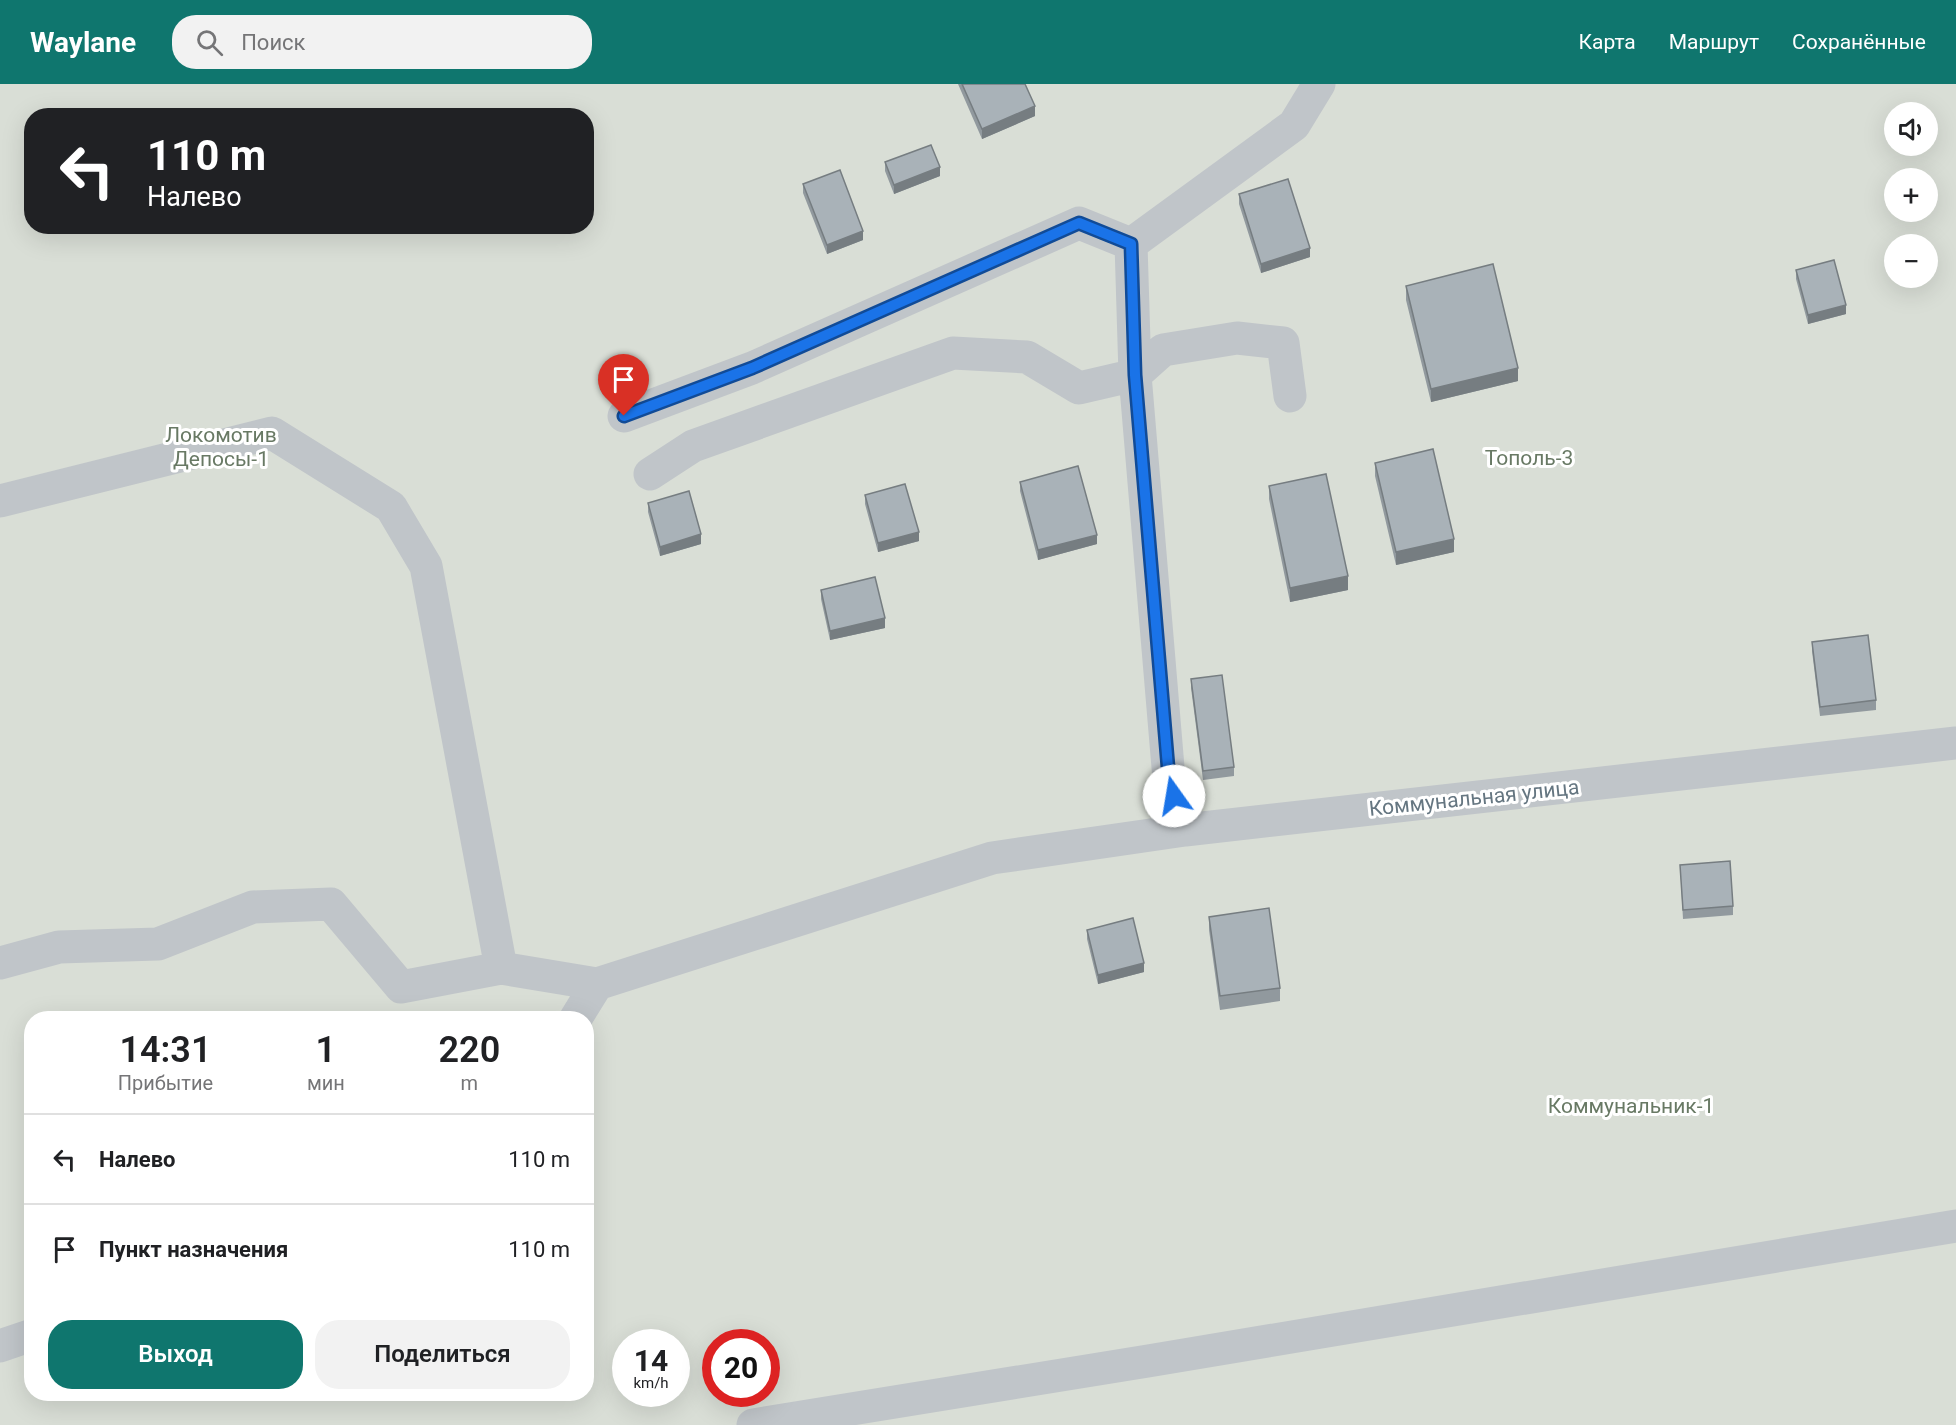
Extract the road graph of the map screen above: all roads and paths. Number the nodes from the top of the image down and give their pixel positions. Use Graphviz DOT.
graph roads {
  1 [pos="1319,84"];
  2 [pos="1131,244"];
  3 [pos="1135,375"];
  4 [pos="1290,396"];
  5 [pos="624,416"];
  6 [pos="650,474"];
  7 [pos="0,501"];
  8 [pos="1956,743"];
  9 [pos="1185,830"];
  10 [pos="0,963"];
  11 [pos="501,968"];
  12 [pos="597,984"];
  13 [pos="580,1011"];
  14 [pos="1956,1226"];
  15 [pos="24,1338"];
  16 [pos="0,1346"];
  17 [pos="753,1425"];
  1 -- 2 [label="lane"];
  2 -- 3 [label="lane"];
  2 -- 5 [label="lane"];
  3 -- 4 [label="lane"];
  3 -- 6 [label="lane"];
  3 -- 9 [label="lane"];
  7 -- 11 [label="lane"];
  8 -- 9 [label="lane, Коммунальная улица"];
  9 -- 12 [label="lane, Коммунальная улица"];
  10 -- 11 [label="lane"];
  11 -- 12 [label="lane"];
  12 -- 13 [label="lane"];
  14 -- 17 [label="lane"];
  15 -- 16 [label="lane"];
}
